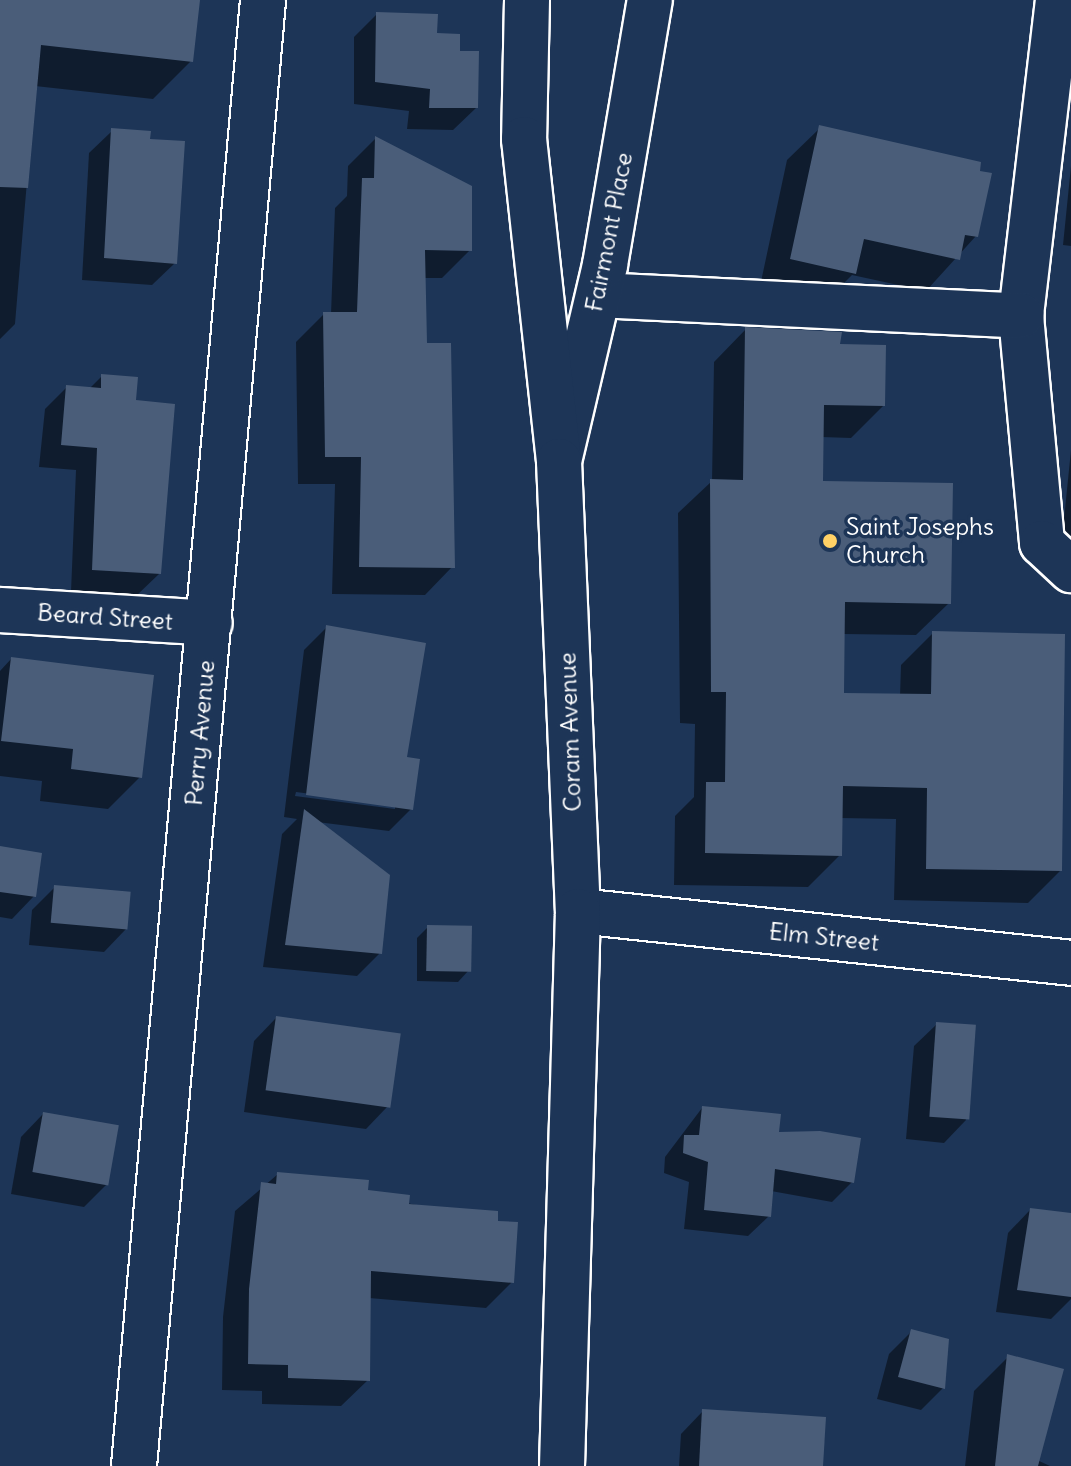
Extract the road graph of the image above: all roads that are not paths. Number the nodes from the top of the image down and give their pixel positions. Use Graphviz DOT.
graph roads {
  1 [pos="263,0"];
  2 [pos="527,0"];
  3 [pos="650,0"];
  4 [pos="1058,0"];
  5 [pos="599,295"];
  6 [pos="1021,316"];
  7 [pos="559,461"];
  8 [pos="1071,570"];
  9 [pos="0,610"];
  10 [pos="210,623"];
  11 [pos="578,911"];
  12 [pos="1071,963"];
  13 [pos="134,1466"];
  14 [pos="562,1466"];
  1 -- 10 [label="street, Perry Avenue"];
  2 -- 7 [label="street, Coram Avenue"];
  3 -- 5 [label="street, Fairmont Place"];
  4 -- 6 [label="street"];
  5 -- 6 [label="street"];
  5 -- 7 [label="street, Fairmont Place"];
  6 -- 8 [label="street"];
  7 -- 11 [label="street, Coram Avenue"];
  9 -- 10 [label="street, Beard Street"];
  10 -- 13 [label="street, Perry Avenue"];
  11 -- 12 [label="street, Elm Street"];
  11 -- 14 [label="street, Coram Avenue"];
}
